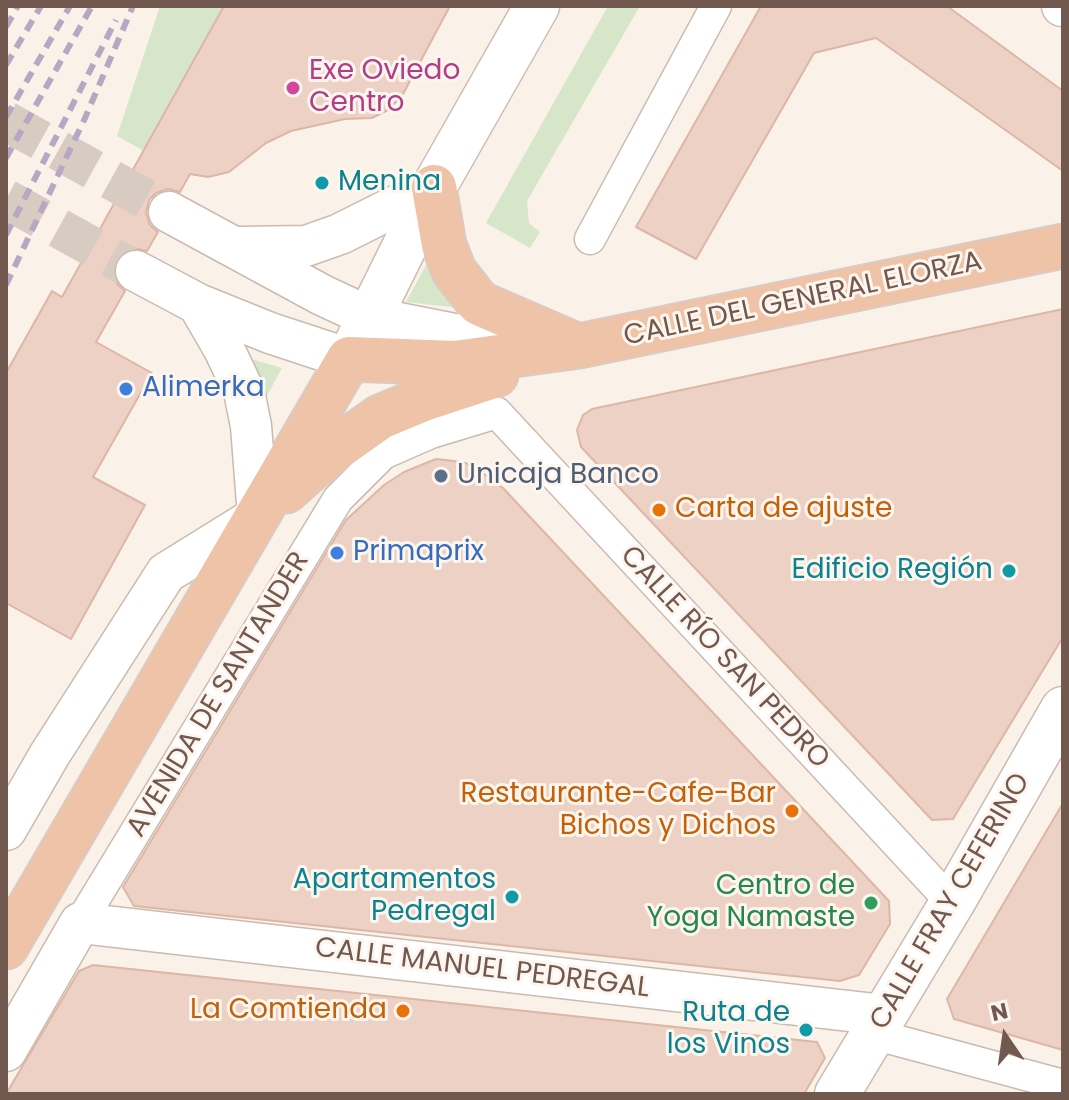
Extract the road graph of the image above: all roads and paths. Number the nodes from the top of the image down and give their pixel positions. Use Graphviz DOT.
graph roads {
  1 [pos="537,6"];
  2 [pos="716,6"];
  3 [pos="434,187"];
  4 [pos="169,212"];
  5 [pos="590,239"];
  6 [pos="1063,246"];
  7 [pos="234,247"];
  8 [pos="136,271"];
  9 [pos="198,304"];
  10 [pos="369,317"];
  11 [pos="574,346"];
  12 [pos="349,359"];
  13 [pos="497,413"];
  14 [pos="258,516"];
  15 [pos="1063,709"];
  16 [pos="6,830"];
  17 [pos="952,903"];
  18 [pos="80,923"];
  19 [pos="6,947"];
  20 [pos="879,1025"];
  21 [pos="6,1051"];
  22 [pos="1063,1085"];
  23 [pos="837,1094"];
  1 -- 3 [label="street"];
  2 -- 5 [label="street"];
  3 -- 7 [label="street"];
  3 -- 10 [label="street"];
  3 -- 11 [label="highway"];
  4 -- 7 [label="street, CALLE DEL GENERAL ELORZA"];
  6 -- 11 [label="highway, CALLE DEL GENERAL ELORZA"];
  7 -- 10 [label="street, CALLE DEL GENERAL ELORZA"];
  8 -- 9 [label="street"];
  9 -- 12 [label="street"];
  9 -- 14 [label="street"];
  10 -- 11 [label="street, CALLE DEL GENERAL ELORZA"];
  10 -- 12 [label="street"];
  11 -- 12 [label="highway, CALLE DEL GENERAL ELORZA"];
  11 -- 14 [label="highway"];
  12 -- 14 [label="highway, AVENIDA DE SANTANDER"];
  13 -- 17 [label="street, CALLE RÍO SAN PEDRO"];
  13 -- 18 [label="street, AVENIDA DE SANTANDER"];
  14 -- 16 [label="street, AVENIDA DE SANTANDER"];
  14 -- 19 [label="highway, AVENIDA DE SANTANDER"];
  15 -- 17 [label="street, CALLE FRAY CEFERINO"];
  17 -- 20 [label="street, CALLE FRAY CEFERINO"];
  18 -- 20 [label="street, CALLE MANUEL PEDREGAL"];
  18 -- 21 [label="street, AVENIDA DE SANTANDER"];
  20 -- 22 [label="street"];
  20 -- 23 [label="street, CALLE FRAY CEFERINO"];
}
